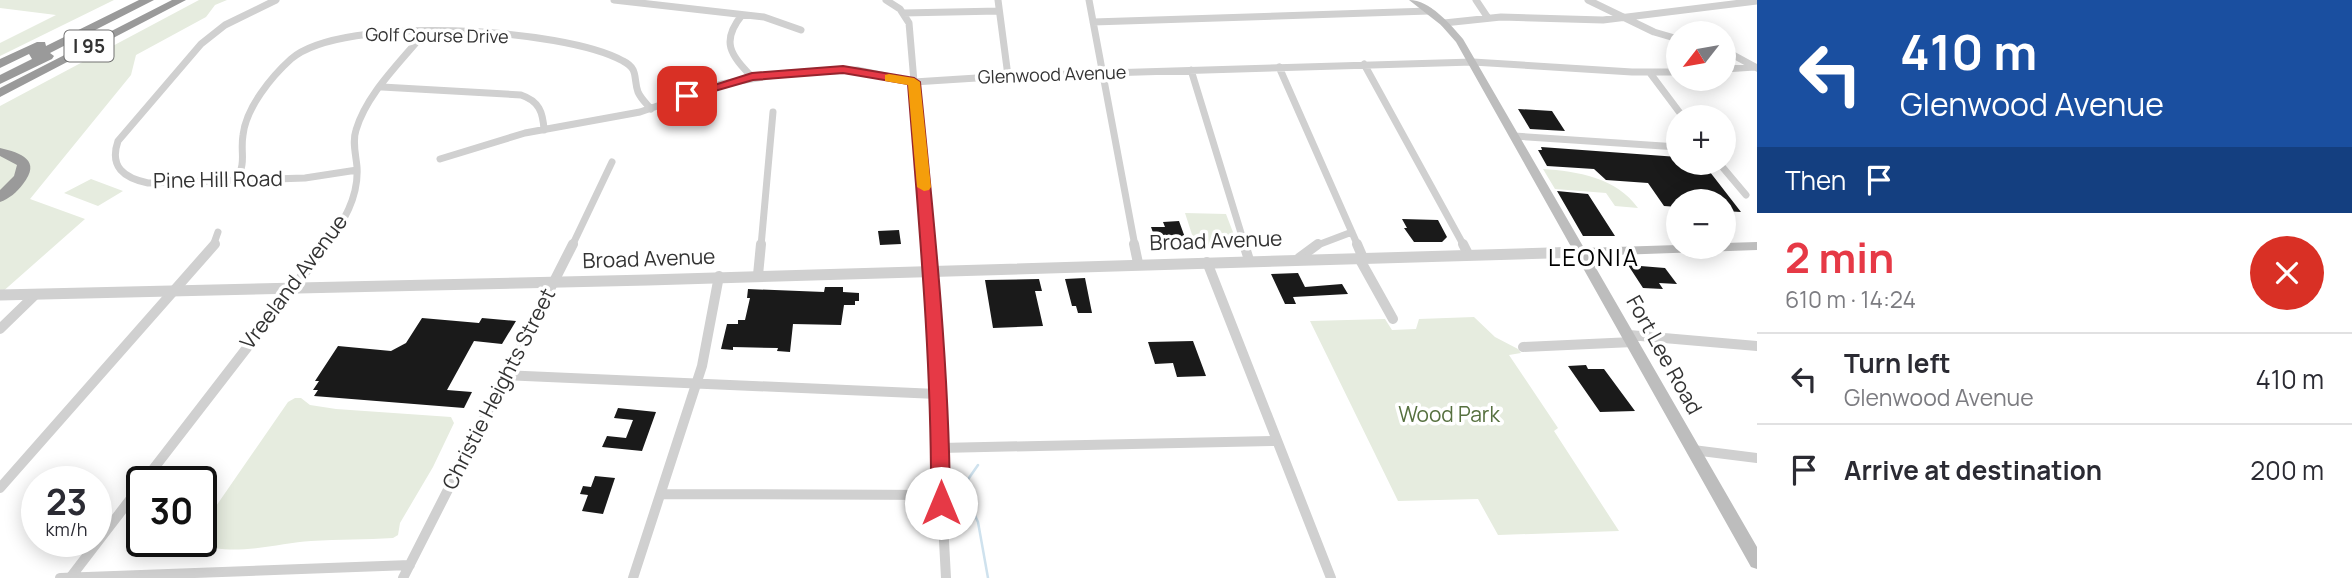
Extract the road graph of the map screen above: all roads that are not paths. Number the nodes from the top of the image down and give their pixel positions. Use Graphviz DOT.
graph roads {
  1 [pos="131,0"];
  2 [pos="148,0"];
  3 [pos="159,0"];
  4 [pos="180,0"];
  5 [pos="276,0"];
  6 [pos="614,0"];
  7 [pos="886,0"];
  8 [pos="998,0"];
  9 [pos="1089,0"];
  10 [pos="1413,0"];
  11 [pos="1476,0"];
  12 [pos="1588,0"];
  13 [pos="1712,0"];
  14 [pos="1757,1"];
  15 [pos="1732,4"];
  16 [pos="999,11"];
  17 [pos="1429,11"];
  18 [pos="903,13"];
  19 [pos="742,15"];
  20 [pos="1488,18"];
  21 [pos="1627,18"];
  22 [pos="1093,22"];
  23 [pos="1444,23"];
  24 [pos="801,30"];
  25 [pos="424,33"];
  26 [pos="1666,36"];
  27 [pos="1736,56"];
  28 [pos="1473,62"];
  29 [pos="0,64"];
  30 [pos="1364,64"];
  31 [pos="1279,67"];
  32 [pos="1757,67"];
  33 [pos="1736,68"];
  34 [pos="1191,70"];
  35 [pos="1666,72"];
  36 [pos="1103,73"];
  37 [pos="1650,73"];
  38 [pos="0,74"];
  39 [pos="1008,76"];
  40 [pos="752,77"];
  41 [pos="0,80"];
  42 [pos="914,82"];
  43 [pos="382,87"];
  44 [pos="0,93"];
  45 [pos="1674,105"];
  46 [pos="651,109"];
  47 [pos="773,112"];
  48 [pos="544,130"];
  49 [pos="1514,136"];
  50 [pos="1666,146"];
  51 [pos="0,152"];
  52 [pos="440,159"];
  53 [pos="612,162"];
  54 [pos="357,170"];
  55 [pos="1729,175"];
  56 [pos="236,181"];
  57 [pos="1746,195"];
  58 [pos="0,197"];
  59 [pos="218,232"];
  60 [pos="1352,232"];
  61 [pos="1757,246"];
  62 [pos="1582,252"];
  63 [pos="1468,254"];
  64 [pos="1299,258"];
  65 [pos="1361,258"];
  66 [pos="1249,260"];
  67 [pos="1207,262"];
  68 [pos="1138,263"];
  69 [pos="930,270"];
  70 [pos="758,275"];
  71 [pos="719,276"];
  72 [pos="554,282"];
  73 [pos="292,286"];
  74 [pos="173,291"];
  75 [pos="0,295"];
  76 [pos="35,295"];
  77 [pos="1393,319"];
  78 [pos="0,329"];
  79 [pos="1631,339"];
  80 [pos="1757,346"];
  81 [pos="1523,347"];
  82 [pos="505,376"];
  83 [pos="696,384"];
  84 [pos="937,394"];
  85 [pos="1275,440"];
  86 [pos="940,448"];
  87 [pos="1693,450"];
  88 [pos="1757,458"];
  89 [pos="156,466"];
  90 [pos="0,488"];
  91 [pos="661,494"];
  92 [pos="940,495"];
  93 [pos="126,505"];
  94 [pos="1757,562"];
  95 [pos="410,565"];
  96 [pos="60,578"];
  97 [pos="70,578"];
  98 [pos="403,578"];
  99 [pos="633,578"];
  100 [pos="946,578"];
  101 [pos="1331,578"];
  1 -- 29 [label="highway, I 95"];
  2 -- 38 [label="highway, I 95"];
  3 -- 41 [label="highway, I 95"];
  4 -- 44 [label="highway, I 95"];
  5 -- 56 [label="street, Pine Hill Road"];
  6 -- 19 [label="street"];
  7 -- 18 [label="street"];
  8 -- 16 [label="street"];
  9 -- 22 [label="street"];
  10 -- 17 [label="main road, Fort Lee Road"];
  11 -- 20 [label="street"];
  12 -- 21 [label="street"];
  13 -- 15 [label="street"];
  14 -- 15 [label="street"];
  15 -- 21 [label="street"];
  16 -- 18 [label="street"];
  16 -- 39 [label="street"];
  17 -- 22 [label="street"];
  17 -- 23 [label="main road, Fort Lee Road"];
  18 -- 42 [label="street"];
  19 -- 24 [label="street"];
  19 -- 40 [label="street"];
  20 -- 21 [label="street"];
  20 -- 23 [label="street"];
  21 -- 26 [label="street"];
  22 -- 36 [label="street"];
  23 -- 28 [label="main road, Fort Lee Road"];
  25 -- 43 [label="street, Vreeland Avenue"];
  25 -- 46 [label="street, Golf Course Drive"];
  25 -- 56 [label="street, Golf Course Drive"];
  27 -- 32 [label="street"];
  28 -- 30 [label="street, Glenwood Avenue"];
  28 -- 37 [label="street, Glenwood Avenue"];
  28 -- 49 [label="main road, Fort Lee Road"];
  30 -- 31 [label="street, Glenwood Avenue"];
  30 -- 63 [label="street"];
  31 -- 34 [label="street, Glenwood Avenue"];
  31 -- 60 [label="street"];
  32 -- 33 [label="street"];
  34 -- 36 [label="street, Glenwood Avenue"];
  34 -- 66 [label="street"];
  35 -- 37 [label="street, Glenwood Avenue"];
  36 -- 39 [label="street, Glenwood Avenue"];
  36 -- 68 [label="street"];
  37 -- 45 [label="street"];
  39 -- 42 [label="street, Glenwood Avenue"];
  40 -- 42 [label="street, Glenwood Avenue"];
  40 -- 46 [label="street, Glenwood Avenue"];
  42 -- 69 [label="street"];
  43 -- 48 [label="street"];
  43 -- 54 [label="street, Vreeland Avenue"];
  46 -- 48 [label="street, Glenwood Avenue"];
  47 -- 70 [label="street"];
  48 -- 52 [label="street, Glenwood Avenue"];
  49 -- 50 [label="street"];
  49 -- 62 [label="main road, Fort Lee Road"];
  51 -- 58 [label="highway"];
  53 -- 72 [label="street, Christie Heights Street"];
  54 -- 56 [label="street, Pine Hill Road"];
  54 -- 73 [label="street, Vreeland Avenue"];
  55 -- 57 [label="street"];
  59 -- 74 [label="street"];
  60 -- 64 [label="street, Broad Avenue"];
  60 -- 65 [label="street"];
  61 -- 62 [label="main road, Broad Avenue"];
  62 -- 63 [label="street, Broad Avenue"];
  62 -- 79 [label="main road, Fort Lee Road"];
  63 -- 65 [label="street, Broad Avenue"];
  64 -- 65 [label="street, Broad Avenue"];
  64 -- 66 [label="street, Broad Avenue"];
  65 -- 77 [label="street"];
  66 -- 67 [label="street, Broad Avenue"];
  67 -- 68 [label="street, Broad Avenue"];
  67 -- 85 [label="street"];
  68 -- 69 [label="street, Broad Avenue"];
  69 -- 70 [label="street, Broad Avenue"];
  69 -- 84 [label="street"];
  70 -- 71 [label="street, Broad Avenue"];
  71 -- 72 [label="street, Broad Avenue"];
  71 -- 83 [label="street"];
  72 -- 73 [label="street, Broad Avenue"];
  72 -- 82 [label="street, Christie Heights Street"];
  73 -- 74 [label="street, Broad Avenue"];
  73 -- 89 [label="street, Vreeland Avenue"];
  74 -- 76 [label="street, Broad Avenue"];
  74 -- 90 [label="street"];
  75 -- 76 [label="street, Broad Avenue"];
  76 -- 78 [label="street"];
  79 -- 80 [label="street"];
  79 -- 81 [label="street"];
  79 -- 87 [label="main road, Fort Lee Road"];
  82 -- 83 [label="street"];
  82 -- 95 [label="street, Christie Heights Street"];
  83 -- 84 [label="street"];
  83 -- 91 [label="street"];
  84 -- 86 [label="street"];
  85 -- 86 [label="street"];
  85 -- 101 [label="street"];
  86 -- 92 [label="street"];
  87 -- 88 [label="street"];
  87 -- 94 [label="main road, Fort Lee Road"];
  91 -- 92 [label="street"];
  91 -- 99 [label="street"];
  92 -- 100 [label="street"];
  93 -- 97 [label="street, Vreeland Avenue"];
  95 -- 97 [label="street"];
  95 -- 98 [label="street, Christie Heights Street"];
  96 -- 97 [label="street"];
}
